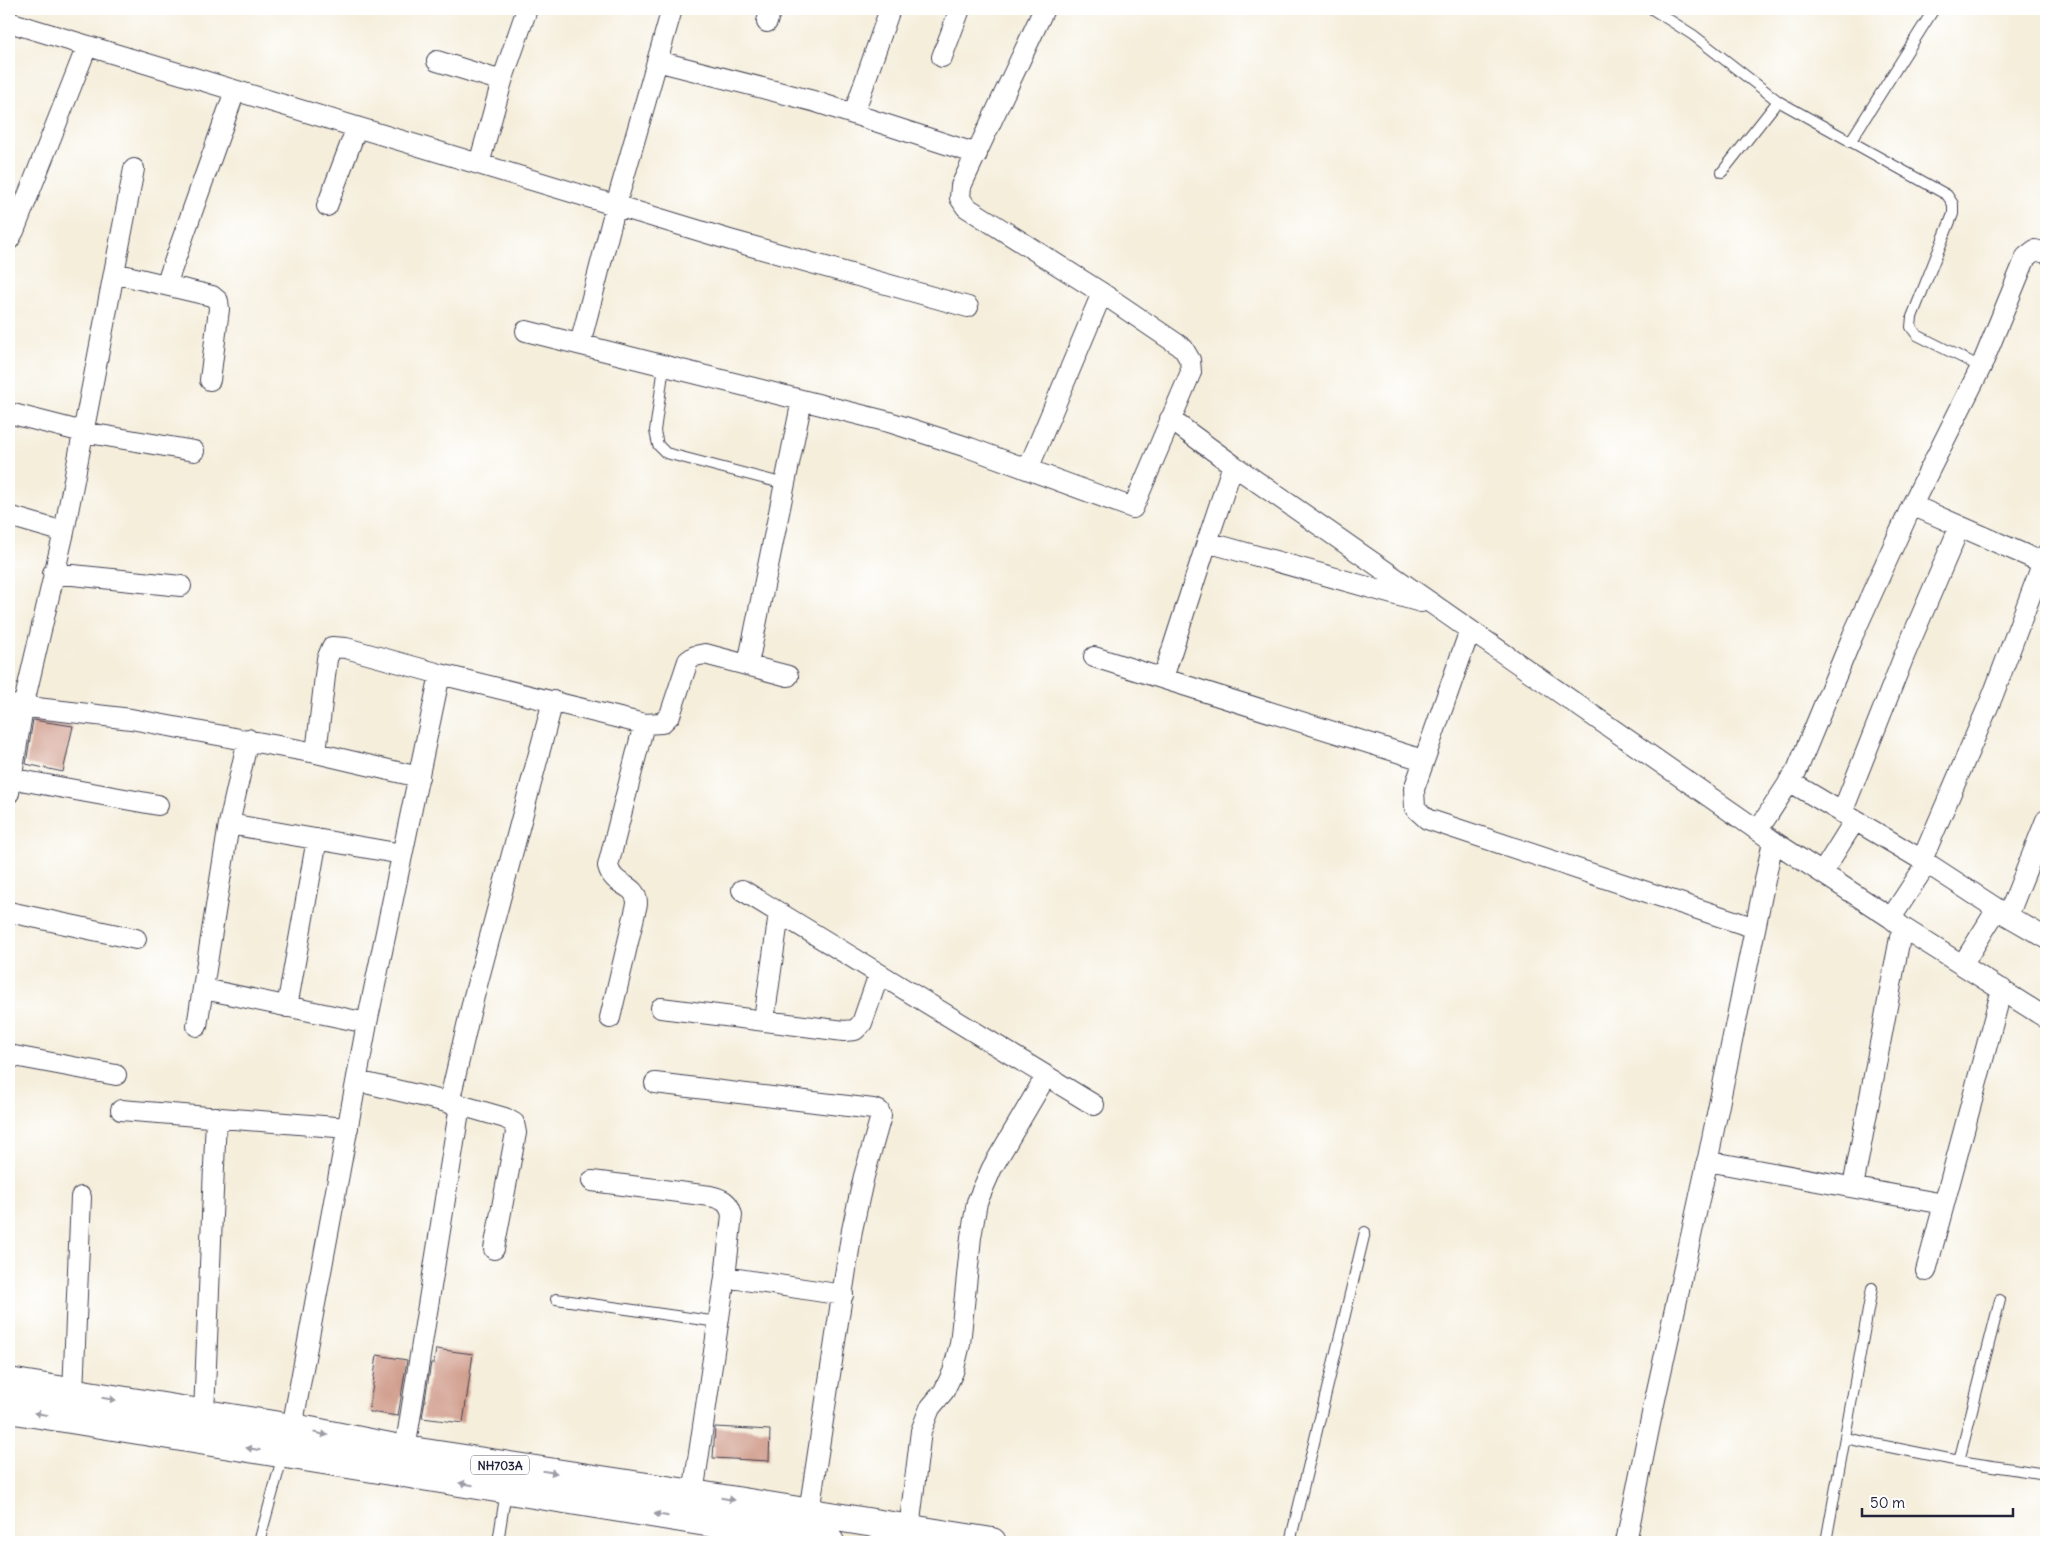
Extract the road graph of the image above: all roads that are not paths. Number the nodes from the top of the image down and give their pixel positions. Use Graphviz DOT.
graph roads {
  1 [pos="527,9"];
  2 [pos="672,9"];
  3 [pos="890,9"];
  4 [pos="960,9"];
  5 [pos="1044,9"];
  6 [pos="1652,9"];
  7 [pos="1934,9"];
  8 [pos="9,22"];
  9 [pos="87,46"];
  10 [pos="942,57"];
  11 [pos="438,61"];
  12 [pos="657,61"];
  13 [pos="502,81"];
  14 [pos="235,90"];
  15 [pos="1778,102"];
  16 [pos="854,113"];
  17 [pos="357,127"];
  18 [pos="1850,142"];
  19 [pos="977,154"];
  20 [pos="479,164"];
  21 [pos="134,169"];
  22 [pos="1722,172"];
  23 [pos="616,205"];
  24 [pos="327,206"];
  25 [pos="9,240"];
  26 [pos="2046,253"];
  27 [pos="114,273"];
  28 [pos="166,285"];
  29 [pos="1102,293"];
  30 [pos="968,307"];
  31 [pos="526,331"];
  32 [pos="580,344"];
  33 [pos="664,366"];
  34 [pos="1981,367"];
  35 [pos="210,380"];
  36 [pos="802,400"];
  37 [pos="9,413"];
  38 [pos="1170,419"];
  39 [pos="83,432"];
  40 [pos="194,451"];
  41 [pos="1233,465"];
  42 [pos="1028,469"];
  43 [pos="785,484"];
  44 [pos="1912,505"];
  45 [pos="9,516"];
  46 [pos="1960,526"];
  47 [pos="64,532"];
  48 [pos="1207,542"];
  49 [pos="2045,560"];
  50 [pos="53,572"];
  51 [pos="181,586"];
  52 [pos="1437,606"];
  53 [pos="1470,630"];
  54 [pos="1094,657"];
  55 [pos="748,664"];
  56 [pos="440,674"];
  57 [pos="788,676"];
  58 [pos="1163,678"];
  59 [pos="553,701"];
  60 [pos="16,706"];
  61 [pos="644,724"];
  62 [pos="248,739"];
  63 [pos="316,752"];
  64 [pos="1423,760"];
  65 [pos="418,777"];
  66 [pos="1789,782"];
  67 [pos="10,783"];
  68 [pos="158,805"];
  69 [pos="1849,817"];
  70 [pos="2046,820"];
  71 [pos="229,824"];
  72 [pos="1765,836"];
  73 [pos="317,839"];
  74 [pos="402,854"];
  75 [pos="1925,862"];
  76 [pos="1822,873"];
  77 [pos="742,890"];
  78 [pos="9,912"];
  79 [pos="2002,912"];
  80 [pos="779,913"];
  81 [pos="1896,922"];
  82 [pos="1755,928"];
  83 [pos="2046,938"];
  84 [pos="136,939"];
  85 [pos="1963,964"];
  86 [pos="879,974"];
  87 [pos="204,989"];
  88 [pos="2002,989"];
  89 [pos="288,1007"];
  90 [pos="661,1008"];
  91 [pos="610,1018"];
  92 [pos="2046,1018"];
  93 [pos="764,1020"];
  94 [pos="367,1023"];
  95 [pos="197,1026"];
  96 [pos="9,1055"];
  97 [pos="116,1075"];
  98 [pos="1046,1076"];
  99 [pos="357,1081"];
  100 [pos="655,1082"];
  101 [pos="454,1104"];
  102 [pos="1094,1105"];
  103 [pos="120,1110"];
  104 [pos="216,1117"];
  105 [pos="348,1128"];
  106 [pos="1708,1161"];
  107 [pos="592,1181"];
  108 [pos="1854,1188"];
  109 [pos="81,1197"];
  110 [pos="1944,1204"];
  111 [pos="1365,1232"];
  112 [pos="494,1250"];
  113 [pos="1926,1271"];
  114 [pos="724,1277"];
  115 [pos="1872,1288"];
  116 [pos="843,1295"];
  117 [pos="556,1299"];
  118 [pos="2000,1300"];
  119 [pos="718,1322"];
  120 [pos="9,1382"];
  121 [pos="73,1393"];
  122 [pos="9,1408"];
  123 [pos="204,1414"];
  124 [pos="292,1428"];
  125 [pos="1845,1438"];
  126 [pos="405,1450"];
  127 [pos="283,1454"];
  128 [pos="1959,1461"];
  129 [pos="2046,1474"];
  130 [pos="506,1490"];
  131 [pos="693,1494"];
  132 [pos="809,1512"];
  133 [pos="909,1529"];
  134 [pos="749,1536"];
  135 [pos="258,1542"];
  136 [pos="498,1542"];
  137 [pos="830,1542"];
  138 [pos="992,1542"];
  139 [pos="1290,1542"];
  140 [pos="1626,1542"];
  141 [pos="1826,1542"];
  1 -- 13 [label="street"];
  2 -- 12 [label="street"];
  3 -- 16 [label="street"];
  4 -- 10 [label="street"];
  5 -- 19 [label="street"];
  6 -- 15 [label="lane"];
  7 -- 18 [label="lane"];
  8 -- 9 [label="street"];
  9 -- 14 [label="street"];
  9 -- 25 [label="street"];
  11 -- 13 [label="street"];
  12 -- 16 [label="street"];
  12 -- 23 [label="street"];
  13 -- 20 [label="street"];
  14 -- 17 [label="street"];
  14 -- 28 [label="street"];
  15 -- 18 [label="lane"];
  15 -- 22 [label="lane"];
  16 -- 19 [label="street"];
  17 -- 20 [label="street"];
  17 -- 24 [label="street"];
  18 -- 34 [label="lane"];
  19 -- 29 [label="street"];
  20 -- 23 [label="street"];
  21 -- 27 [label="street"];
  23 -- 30 [label="street"];
  23 -- 32 [label="street"];
  26 -- 34 [label="street"];
  27 -- 28 [label="street"];
  27 -- 39 [label="street"];
  28 -- 35 [label="street"];
  29 -- 38 [label="street"];
  29 -- 42 [label="street"];
  31 -- 32 [label="street"];
  32 -- 33 [label="street"];
  33 -- 36 [label="street"];
  33 -- 43 [label="lane"];
  34 -- 44 [label="street"];
  36 -- 42 [label="street"];
  36 -- 43 [label="street"];
  37 -- 39 [label="street"];
  38 -- 41 [label="street"];
  38 -- 42 [label="street"];
  39 -- 40 [label="street"];
  39 -- 47 [label="street"];
  41 -- 48 [label="street"];
  41 -- 52 [label="street"];
  43 -- 55 [label="street"];
  44 -- 46 [label="street"];
  44 -- 66 [label="street"];
  45 -- 47 [label="street"];
  46 -- 49 [label="street"];
  46 -- 69 [label="street"];
  47 -- 50 [label="street"];
  48 -- 52 [label="street"];
  48 -- 58 [label="street"];
  49 -- 75 [label="street"];
  50 -- 51 [label="street"];
  50 -- 60 [label="street"];
  52 -- 53 [label="street"];
  53 -- 64 [label="street"];
  53 -- 72 [label="street"];
  54 -- 58 [label="street"];
  55 -- 57 [label="street"];
  55 -- 61 [label="street"];
  56 -- 59 [label="street"];
  56 -- 63 [label="street"];
  56 -- 65 [label="street"];
  58 -- 64 [label="street"];
  59 -- 61 [label="street"];
  59 -- 101 [label="street"];
  60 -- 62 [label="street"];
  60 -- 67 [label="street"];
  61 -- 91 [label="street"];
  62 -- 63 [label="street"];
  62 -- 71 [label="street"];
  63 -- 65 [label="street"];
  64 -- 82 [label="street"];
  65 -- 74 [label="street"];
  66 -- 69 [label="street"];
  66 -- 72 [label="street"];
  67 -- 68 [label="street"];
  69 -- 75 [label="street"];
  69 -- 76 [label="street"];
  70 -- 79 [label="street"];
  71 -- 73 [label="street"];
  71 -- 87 [label="street"];
  72 -- 76 [label="street"];
  72 -- 82 [label="street"];
  73 -- 74 [label="street"];
  73 -- 89 [label="street"];
  74 -- 94 [label="street"];
  75 -- 79 [label="street"];
  75 -- 81 [label="street"];
  76 -- 81 [label="street"];
  77 -- 80 [label="street"];
  78 -- 84 [label="street"];
  79 -- 83 [label="street"];
  79 -- 85 [label="street"];
  80 -- 86 [label="street"];
  80 -- 93 [label="street"];
  81 -- 85 [label="street"];
  81 -- 108 [label="street"];
  82 -- 106 [label="street"];
  85 -- 88 [label="street"];
  86 -- 93 [label="street"];
  86 -- 98 [label="street"];
  87 -- 89 [label="street"];
  87 -- 95 [label="street"];
  88 -- 92 [label="street"];
  88 -- 110 [label="street"];
  89 -- 94 [label="street"];
  90 -- 93 [label="street"];
  94 -- 99 [label="street"];
  96 -- 97 [label="street"];
  98 -- 102 [label="street"];
  98 -- 133 [label="street"];
  99 -- 101 [label="street"];
  99 -- 105 [label="street"];
  100 -- 116 [label="street"];
  101 -- 112 [label="street"];
  101 -- 126 [label="street"];
  103 -- 104 [label="street"];
  104 -- 105 [label="street"];
  104 -- 123 [label="street"];
  105 -- 124 [label="street"];
  106 -- 108 [label="street"];
  106 -- 140 [label="street"];
  107 -- 114 [label="street"];
  108 -- 110 [label="street"];
  109 -- 121 [label="street"];
  110 -- 113 [label="street"];
  111 -- 139 [label="lane"];
  114 -- 116 [label="street"];
  114 -- 119 [label="street"];
  115 -- 125 [label="lane"];
  116 -- 132 [label="street"];
  117 -- 119 [label="lane"];
  118 -- 128 [label="lane"];
  119 -- 131 [label="street"];
  120 -- 121 [label="highway, NH703A"];
  121 -- 123 [label="highway, NH703A, one-way"];
  127 -- 122 [label="highway, NH703A, one-way"];
  123 -- 124 [label="highway, NH703A"];
  124 -- 126 [label="highway, NH703A, one-way"];
  124 -- 127 [label="street"];
  125 -- 128 [label="lane"];
  125 -- 141 [label="lane"];
  126 -- 131 [label="highway, NH703A, one-way"];
  130 -- 127 [label="highway, NH703A, one-way"];
  127 -- 135 [label="lane"];
  128 -- 129 [label="lane"];
  134 -- 130 [label="highway, NH703A, one-way"];
  130 -- 136 [label="lane"];
  131 -- 132 [label="highway, NH703A, one-way"];
  132 -- 133 [label="highway, NH703A"];
  133 -- 138 [label="highway, NH703A"];
  134 -- 137 [label="highway, NH703A"];
}
